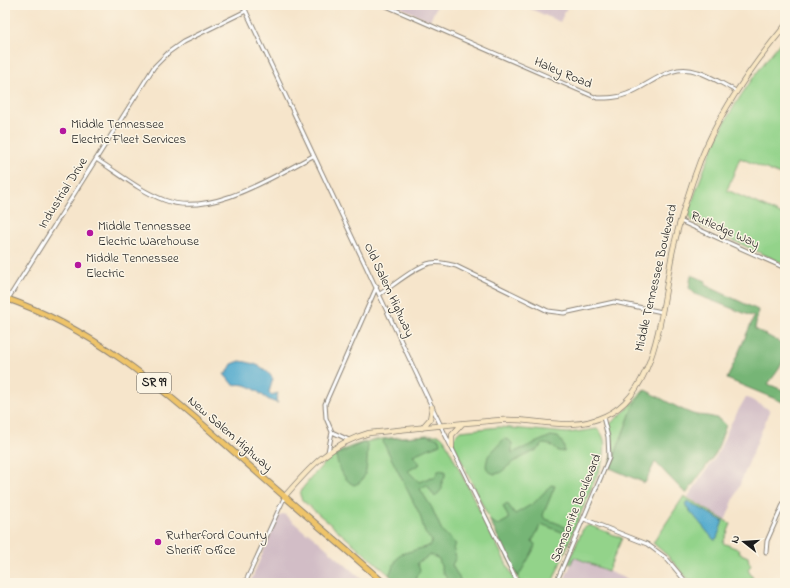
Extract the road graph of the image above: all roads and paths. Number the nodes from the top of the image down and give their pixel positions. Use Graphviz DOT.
graph roads {
  1 [pos="243,5"];
  2 [pos="384,5"];
  3 [pos="246,11"];
  4 [pos="785,26"];
  5 [pos="736,91"];
  6 [pos="313,156"];
  7 [pos="96,159"];
  8 [pos="680,221"];
  9 [pos="785,268"];
  10 [pos="377,286"];
  11 [pos="380,294"];
  12 [pos="6,298"];
  13 [pos="662,312"];
  14 [pos="432,407"];
  15 [pos="603,417"];
  16 [pos="462,424"];
  17 [pos="441,426"];
  18 [pos="421,428"];
  19 [pos="332,432"];
  20 [pos="349,440"];
  21 [pos="452,448"];
  22 [pos="328,452"];
  23 [pos="285,496"];
  24 [pos="785,500"];
  25 [pos="584,519"];
  26 [pos="766,552"];
  27 [pos="245,583"];
  28 [pos="384,583"];
  29 [pos="518,583"];
  30 [pos="556,583"];
  31 [pos="687,583"];
  1 -- 3 [label="street, Old Salem Highway"];
  2 -- 5 [label="street, Haley Road"];
  3 -- 6 [label="street, Old Salem Highway"];
  3 -- 7 [label="street, Industrial Drive"];
  4 -- 5 [label="main road, Middle Tennessee Boulevard"];
  5 -- 8 [label="main road, Middle Tennessee Boulevard"];
  6 -- 7 [label="street"];
  6 -- 10 [label="street, Old Salem Highway"];
  7 -- 12 [label="street, Industrial Drive"];
  8 -- 9 [label="street, Rutledge Way"];
  8 -- 13 [label="main road, Middle Tennessee Boulevard"];
  10 -- 11 [label="street, Old Salem Highway"];
  10 -- 19 [label="street"];
  11 -- 13 [label="street"];
  11 -- 14 [label="street, Old Salem Highway"];
  12 -- 23 [label="main road, New Salem Highway / SR 99"];
  13 -- 15 [label="main road, Middle Tennessee Boulevard"];
  14 -- 17 [label="street, Old Salem Highway"];
  14 -- 18 [label="main road"];
  15 -- 16 [label="main road, Middle Tennessee Boulevard"];
  15 -- 25 [label="street, Samsonite Boulevard"];
  16 -- 17 [label="main road, Middle Tennessee Boulevard"];
  16 -- 21 [label="main road"];
  17 -- 18 [label="main road, Middle Tennessee Boulevard"];
  17 -- 21 [label="street, Old Salem Highway"];
  18 -- 20 [label="main road, Middle Tennessee Boulevard"];
  19 -- 20 [label="street"];
  19 -- 22 [label="street"];
  20 -- 22 [label="main road, Middle Tennessee Boulevard"];
  21 -- 29 [label="street, Old Salem Highway"];
  22 -- 23 [label="main road, Middle Tennessee Boulevard"];
  23 -- 27 [label="street"];
  23 -- 28 [label="main road, New Salem Highway / SR 99"];
  24 -- 26 [label="street"];
  25 -- 30 [label="street, Samsonite Boulevard"];
  25 -- 31 [label="street"];
}
